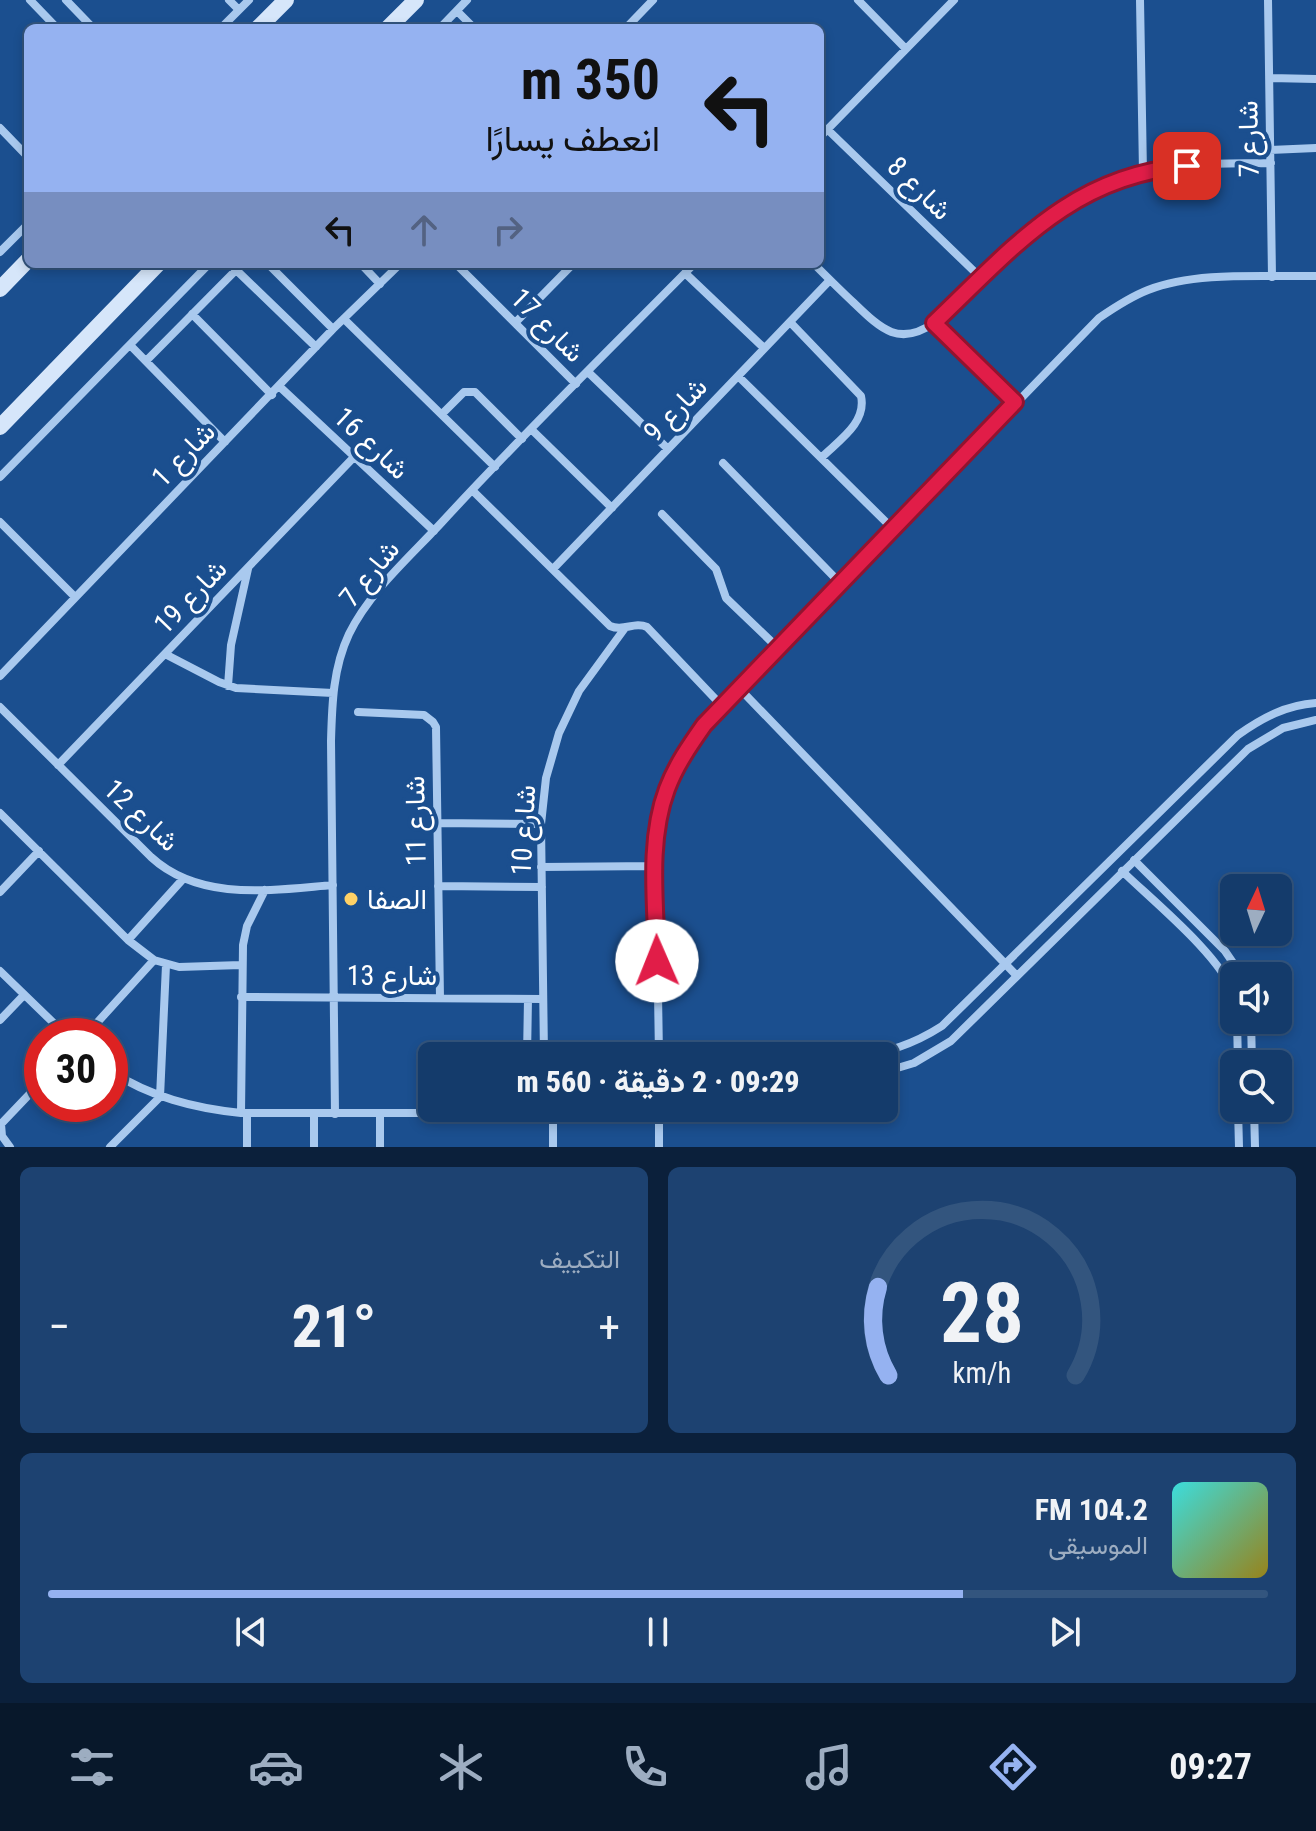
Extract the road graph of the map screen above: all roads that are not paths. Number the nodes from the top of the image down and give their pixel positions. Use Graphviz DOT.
graph roads {
  1 [pos="30,0"];
  2 [pos="66,0"];
  3 [pos="229,0"];
  4 [pos="249,0"];
  5 [pos="286,0"];
  6 [pos="416,0"];
  7 [pos="467,0"];
  8 [pos="653,0"];
  9 [pos="858,0"];
  10 [pos="954,0"];
  11 [pos="1140,0"];
  12 [pos="1268,0"];
  13 [pos="239,10"];
  14 [pos="457,11"];
  15 [pos="53,24"];
  16 [pos="89,24"];
  17 [pos="225,24"];
  18 [pos="262,24"];
  19 [pos="392,24"];
  20 [pos="444,24"];
  21 [pos="470,24"];
  22 [pos="631,24"];
  23 [pos="906,49"];
  24 [pos="1270,78"];
  25 [pos="1316,79"];
  26 [pos="0,128"];
  27 [pos="827,129"];
  28 [pos="824,132"];
  29 [pos="1316,148"];
  30 [pos="1270,150"];
  31 [pos="24,153"];
  32 [pos="1271,163"];
  33 [pos="1143,172"];
  34 [pos="24,228"];
  35 [pos="0,252"];
  36 [pos="24,264"];
  37 [pos="154,268"];
  38 [pos="205,268"];
  39 [pos="234,268"];
  40 [pos="238,268"];
  41 [pos="272,268"];
  42 [pos="365,268"];
  43 [pos="396,268"];
  44 [pos="460,268"];
  45 [pos="569,268"];
  46 [pos="690,268"];
  47 [pos="818,268"];
  48 [pos="685,273"];
  49 [pos="1316,276"];
  50 [pos="1272,277"];
  51 [pos="981,278"];
  52 [pos="830,280"];
  53 [pos="380,284"];
  54 [pos="0,289"];
  55 [pos="192,314"];
  56 [pos="344,319"];
  57 [pos="790,322"];
  58 [pos="515,323"];
  59 [pos="934,323"];
  60 [pos="333,329"];
  61 [pos="130,345"];
  62 [pos="316,347"];
  63 [pos="764,348"];
  64 [pos="146,361"];
  65 [pos="588,372"];
  66 [pos="738,376"];
  67 [pos="576,384"];
  68 [pos="280,387"];
  69 [pos="272,395"];
  70 [pos="1015,402"];
  71 [pos="442,414"];
  72 [pos="0,427"];
  73 [pos="532,430"];
  74 [pos="522,439"];
  75 [pos="225,442"];
  76 [pos="668,449"];
  77 [pos="355,456"];
  78 [pos="821,458"];
  79 [pos="723,463"];
  80 [pos="495,467"];
  81 [pos="0,477"];
  82 [pos="472,490"];
  83 [pos="612,508"];
  84 [pos="662,514"];
  85 [pos="0,522"];
  86 [pos="893,529"];
  87 [pos="434,531"];
  88 [pos="249,566"];
  89 [pos="553,569"];
  90 [pos="841,584"];
  91 [pos="75,597"];
  92 [pos="625,628"];
  93 [pos="778,648"];
  94 [pos="165,654"];
  95 [pos="0,676"];
  96 [pos="228,686"];
  97 [pos="739,688"];
  98 [pos="333,693"];
  99 [pos="1316,703"];
  100 [pos="722,706"];
  101 [pos="0,707"];
  102 [pos="358,712"];
  103 [pos="1316,720"];
  104 [pos="58,765"];
  105 [pos="0,813"];
  106 [pos="437,823"];
  107 [pos="541,824"];
  108 [pos="1135,837"];
  109 [pos="1147,847"];
  110 [pos="39,851"];
  111 [pos="1134,860"];
  112 [pos="656,866"];
  113 [pos="541,867"];
  114 [pos="1122,871"];
  115 [pos="183,879"];
  116 [pos="333,885"];
  117 [pos="438,886"];
  118 [pos="542,887"];
  119 [pos="265,890"];
  120 [pos="0,892"];
  121 [pos="128,940"];
  122 [pos="154,960"];
  123 [pos="1232,962"];
  124 [pos="1006,964"];
  125 [pos="166,965"];
  126 [pos="241,965"];
  127 [pos="1220,968"];
  128 [pos="0,971"];
  129 [pos="1016,975"];
  130 [pos="24,995"];
  131 [pos="241,997"];
  132 [pos="334,997"];
  133 [pos="440,998"];
  134 [pos="528,999"];
  135 [pos="543,999"];
  136 [pos="48,1018"];
  137 [pos="101,1018"];
  138 [pos="0,1020"];
  139 [pos="527,1042"];
  140 [pos="544,1042"];
  141 [pos="659,1042"];
  142 [pos="898,1049"];
  143 [pos="898,1068"];
  144 [pos="128,1082"];
  145 [pos="160,1097"];
  146 [pos="24,1100"];
  147 [pos="418,1112"];
  148 [pos="244,1113"];
  149 [pos="380,1113"];
  150 [pos="314,1114"];
  151 [pos="335,1114"];
  152 [pos="550,1122"];
  153 [pos="660,1122"];
  154 [pos="1238,1122"];
  155 [pos="1254,1122"];
  156 [pos="10,1147"];
  157 [pos="110,1147"];
  158 [pos="247,1147"];
  159 [pos="314,1147"];
  160 [pos="380,1147"];
  161 [pos="553,1147"];
  162 [pos="659,1147"];
  163 [pos="1239,1147"];
  164 [pos="1255,1147"];
  1 -- 15 [label="street"];
  2 -- 16 [label="street"];
  3 -- 13 [label="street"];
  4 -- 13 [label="street"];
  5 -- 18 [label="street"];
  6 -- 19 [label="street"];
  7 -- 14 [label="street"];
  8 -- 22 [label="street"];
  9 -- 23 [label="street"];
  10 -- 23 [label="street"];
  11 -- 33 [label="street"];
  12 -- 24 [label="street, شارع 7"];
  13 -- 17 [label="street"];
  14 -- 20 [label="street"];
  14 -- 21 [label="street"];
  23 -- 27 [label="street"];
  24 -- 25 [label="street"];
  24 -- 30 [label="street, شارع 7"];
  26 -- 31 [label="street"];
  27 -- 28 [label="street"];
  27 -- 51 [label="street, شارع 8"];
  29 -- 30 [label="street"];
  30 -- 32 [label="street, شارع 7"];
  32 -- 33 [label="street"];
  32 -- 50 [label="street, شارع 7"];
  33 -- 51 [label="street"];
  34 -- 35 [label="street"];
  36 -- 54 [label="street"];
  37 -- 72 [label="street"];
  38 -- 61 [label="street"];
  39 -- 55 [label="street"];
  40 -- 62 [label="street"];
  41 -- 60 [label="street"];
  42 -- 53 [label="street"];
  43 -- 53 [label="street, شارع 1"];
  44 -- 58 [label="street, شارع 17"];
  45 -- 58 [label="street"];
  46 -- 48 [label="street, شارع 7"];
  47 -- 52 [label="street"];
  48 -- 63 [label="street"];
  48 -- 65 [label="street, شارع 7"];
  49 -- 50 [label="street"];
  50 -- 70 [label="street"];
  51 -- 59 [label="street"];
  52 -- 57 [label="street, شارع 9"];
  52 -- 59 [label="street"];
  53 -- 56 [label="street, شارع 1"];
  55 -- 64 [label="street"];
  55 -- 69 [label="street"];
  56 -- 60 [label="street, شارع 1"];
  56 -- 71 [label="street"];
  57 -- 63 [label="street, شارع 9"];
  57 -- 78 [label="street"];
  58 -- 67 [label="street, شارع 17"];
  59 -- 70 [label="street"];
  60 -- 62 [label="street, شارع 1"];
  61 -- 64 [label="street"];
  61 -- 81 [label="street"];
  62 -- 68 [label="street, شارع 1"];
  63 -- 66 [label="street, شارع 9"];
  64 -- 75 [label="street"];
  65 -- 67 [label="street, شارع 7"];
  65 -- 76 [label="street"];
  66 -- 76 [label="street, شارع 9"];
  66 -- 78 [label="street"];
  67 -- 73 [label="street, شارع 7"];
  68 -- 69 [label="street, شارع 1"];
  68 -- 77 [label="street, شارع 16"];
  69 -- 75 [label="street, شارع 1"];
  70 -- 86 [label="street"];
  71 -- 74 [label="street"];
  71 -- 80 [label="street"];
  73 -- 74 [label="street, شارع 7"];
  73 -- 83 [label="street"];
  74 -- 80 [label="street, شارع 7"];
  75 -- 91 [label="street, شارع 1"];
  76 -- 83 [label="street, شارع 9"];
  77 -- 87 [label="street, شارع 16"];
  77 -- 88 [label="street, شارع 19"];
  78 -- 86 [label="street"];
  79 -- 90 [label="street"];
  80 -- 82 [label="street, شارع 7"];
  82 -- 87 [label="street, شارع 7"];
  82 -- 89 [label="street"];
  83 -- 89 [label="street, شارع 9"];
  84 -- 93 [label="street"];
  85 -- 91 [label="street"];
  86 -- 90 [label="street"];
  87 -- 98 [label="street, شارع 7"];
  88 -- 94 [label="street, شارع 19"];
  88 -- 96 [label="street"];
  89 -- 92 [label="street"];
  90 -- 93 [label="street"];
  91 -- 95 [label="street, شارع 1"];
  92 -- 100 [label="street"];
  92 -- 107 [label="street, شارع 10"];
  93 -- 97 [label="street"];
  94 -- 96 [label="street"];
  94 -- 104 [label="street, شارع 19"];
  96 -- 98 [label="street"];
  97 -- 100 [label="street"];
  97 -- 124 [label="street"];
  98 -- 116 [label="street, شارع 7"];
  99 -- 108 [label="street"];
  100 -- 112 [label="street"];
  101 -- 104 [label="street, شارع 12"];
  102 -- 106 [label="street, شارع 11"];
  103 -- 109 [label="street"];
  104 -- 115 [label="street, شارع 12"];
  105 -- 110 [label="street"];
  106 -- 107 [label="street"];
  106 -- 117 [label="street, شارع 11"];
  107 -- 113 [label="street, شارع 10"];
  108 -- 109 [label="street"];
  108 -- 124 [label="street"];
  109 -- 111 [label="street"];
  110 -- 120 [label="street"];
  110 -- 121 [label="street"];
  111 -- 114 [label="street"];
  111 -- 123 [label="street"];
  112 -- 113 [label="street"];
  112 -- 141 [label="street"];
  113 -- 118 [label="street, شارع 10"];
  114 -- 127 [label="street"];
  114 -- 129 [label="street"];
  115 -- 119 [label="street, شارع 12"];
  115 -- 121 [label="street"];
  116 -- 119 [label="street, شارع 12"];
  116 -- 132 [label="street, شارع 7"];
  117 -- 118 [label="street"];
  117 -- 133 [label="street, شارع 11"];
  118 -- 135 [label="street, شارع 10"];
  119 -- 126 [label="street"];
  121 -- 122 [label="street"];
  122 -- 125 [label="street"];
  122 -- 137 [label="street"];
  124 -- 129 [label="street"];
  124 -- 142 [label="street"];
  125 -- 126 [label="street"];
  125 -- 145 [label="street"];
  126 -- 131 [label="street"];
  128 -- 130 [label="street"];
  129 -- 143 [label="street"];
  130 -- 136 [label="street"];
  130 -- 138 [label="street"];
  131 -- 132 [label="street, شارع 13"];
  131 -- 148 [label="street"];
  132 -- 133 [label="street, شارع 13"];
  132 -- 151 [label="street, شارع 7"];
  133 -- 134 [label="street, شارع 13"];
  134 -- 135 [label="street, شارع 13"];
  134 -- 139 [label="street"];
  135 -- 140 [label="street, شارع 10"];
  144 -- 145 [label="street"];
  145 -- 148 [label="street"];
  145 -- 157 [label="street"];
  146 -- 156 [label="street"];
  147 -- 149 [label="street"];
  148 -- 150 [label="street"];
  148 -- 158 [label="street"];
  149 -- 151 [label="street"];
  149 -- 160 [label="street"];
  150 -- 151 [label="street"];
  150 -- 159 [label="street"];
  152 -- 161 [label="street"];
  153 -- 162 [label="street"];
  154 -- 163 [label="street"];
  155 -- 164 [label="street"];
}
